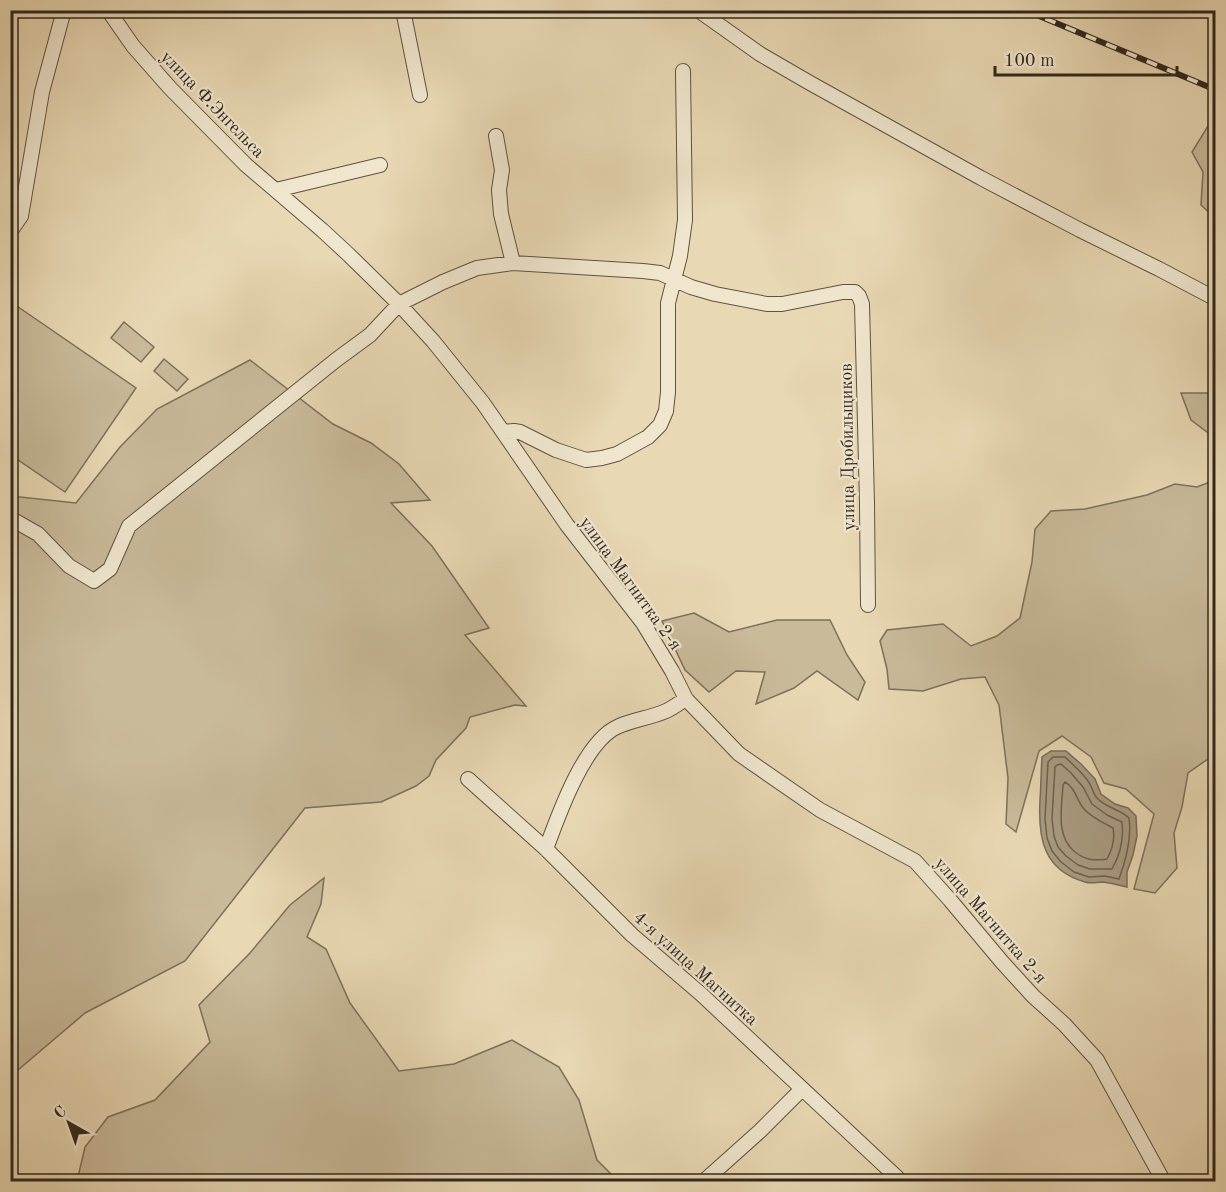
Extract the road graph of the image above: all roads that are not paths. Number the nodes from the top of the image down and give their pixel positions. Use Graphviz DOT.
graph roads {
  1 [pos="64,10"];
  2 [pos="108,10"];
  3 [pos="403,10"];
  4 [pos="698,10"];
  5 [pos="683,71"];
  6 [pos="420,95"];
  7 [pos="496,136"];
  8 [pos="380,165"];
  9 [pos="276,190"];
  10 [pos="303,213"];
  11 [pos="10,232"];
  12 [pos="513,263"];
  13 [pos="674,279"];
  14 [pos="1215,299"];
  15 [pos="399,304"];
  16 [pos="503,432"];
  17 [pos="10,518"];
  18 [pos="868,605"];
  19 [pos="686,699"];
  20 [pos="468,779"];
  21 [pos="546,849"];
  22 [pos="802,1089"];
  23 [pos="703,1182"];
  24 [pos="902,1182"];
  25 [pos="1164,1182"];
  1 -- 11 [label="street"];
  2 -- 9 [label="street, улица Ф.Энгельса"];
  3 -- 6 [label="street"];
  4 -- 14 [label="street"];
  5 -- 13 [label="street"];
  7 -- 12 [label="street"];
  8 -- 9 [label="street"];
  9 -- 10 [label="street, улица Ф.Энгельса"];
  10 -- 15 [label="street, улица Магнитка 2-я"];
  12 -- 13 [label="street"];
  12 -- 15 [label="street"];
  13 -- 16 [label="street"];
  13 -- 18 [label="street, улица Дробильщиков"];
  15 -- 16 [label="street, улица Магнитка 2-я"];
  15 -- 17 [label="street"];
  16 -- 19 [label="street, улица Магнитка 2-я"];
  19 -- 21 [label="street"];
  19 -- 25 [label="street, улица Магнитка 2-я"];
  20 -- 21 [label="street, 4-я улица Магнитка"];
  21 -- 22 [label="street, 4-я улица Магнитка"];
  22 -- 23 [label="street"];
  22 -- 24 [label="street, 4-я улица Магнитка"];
}
